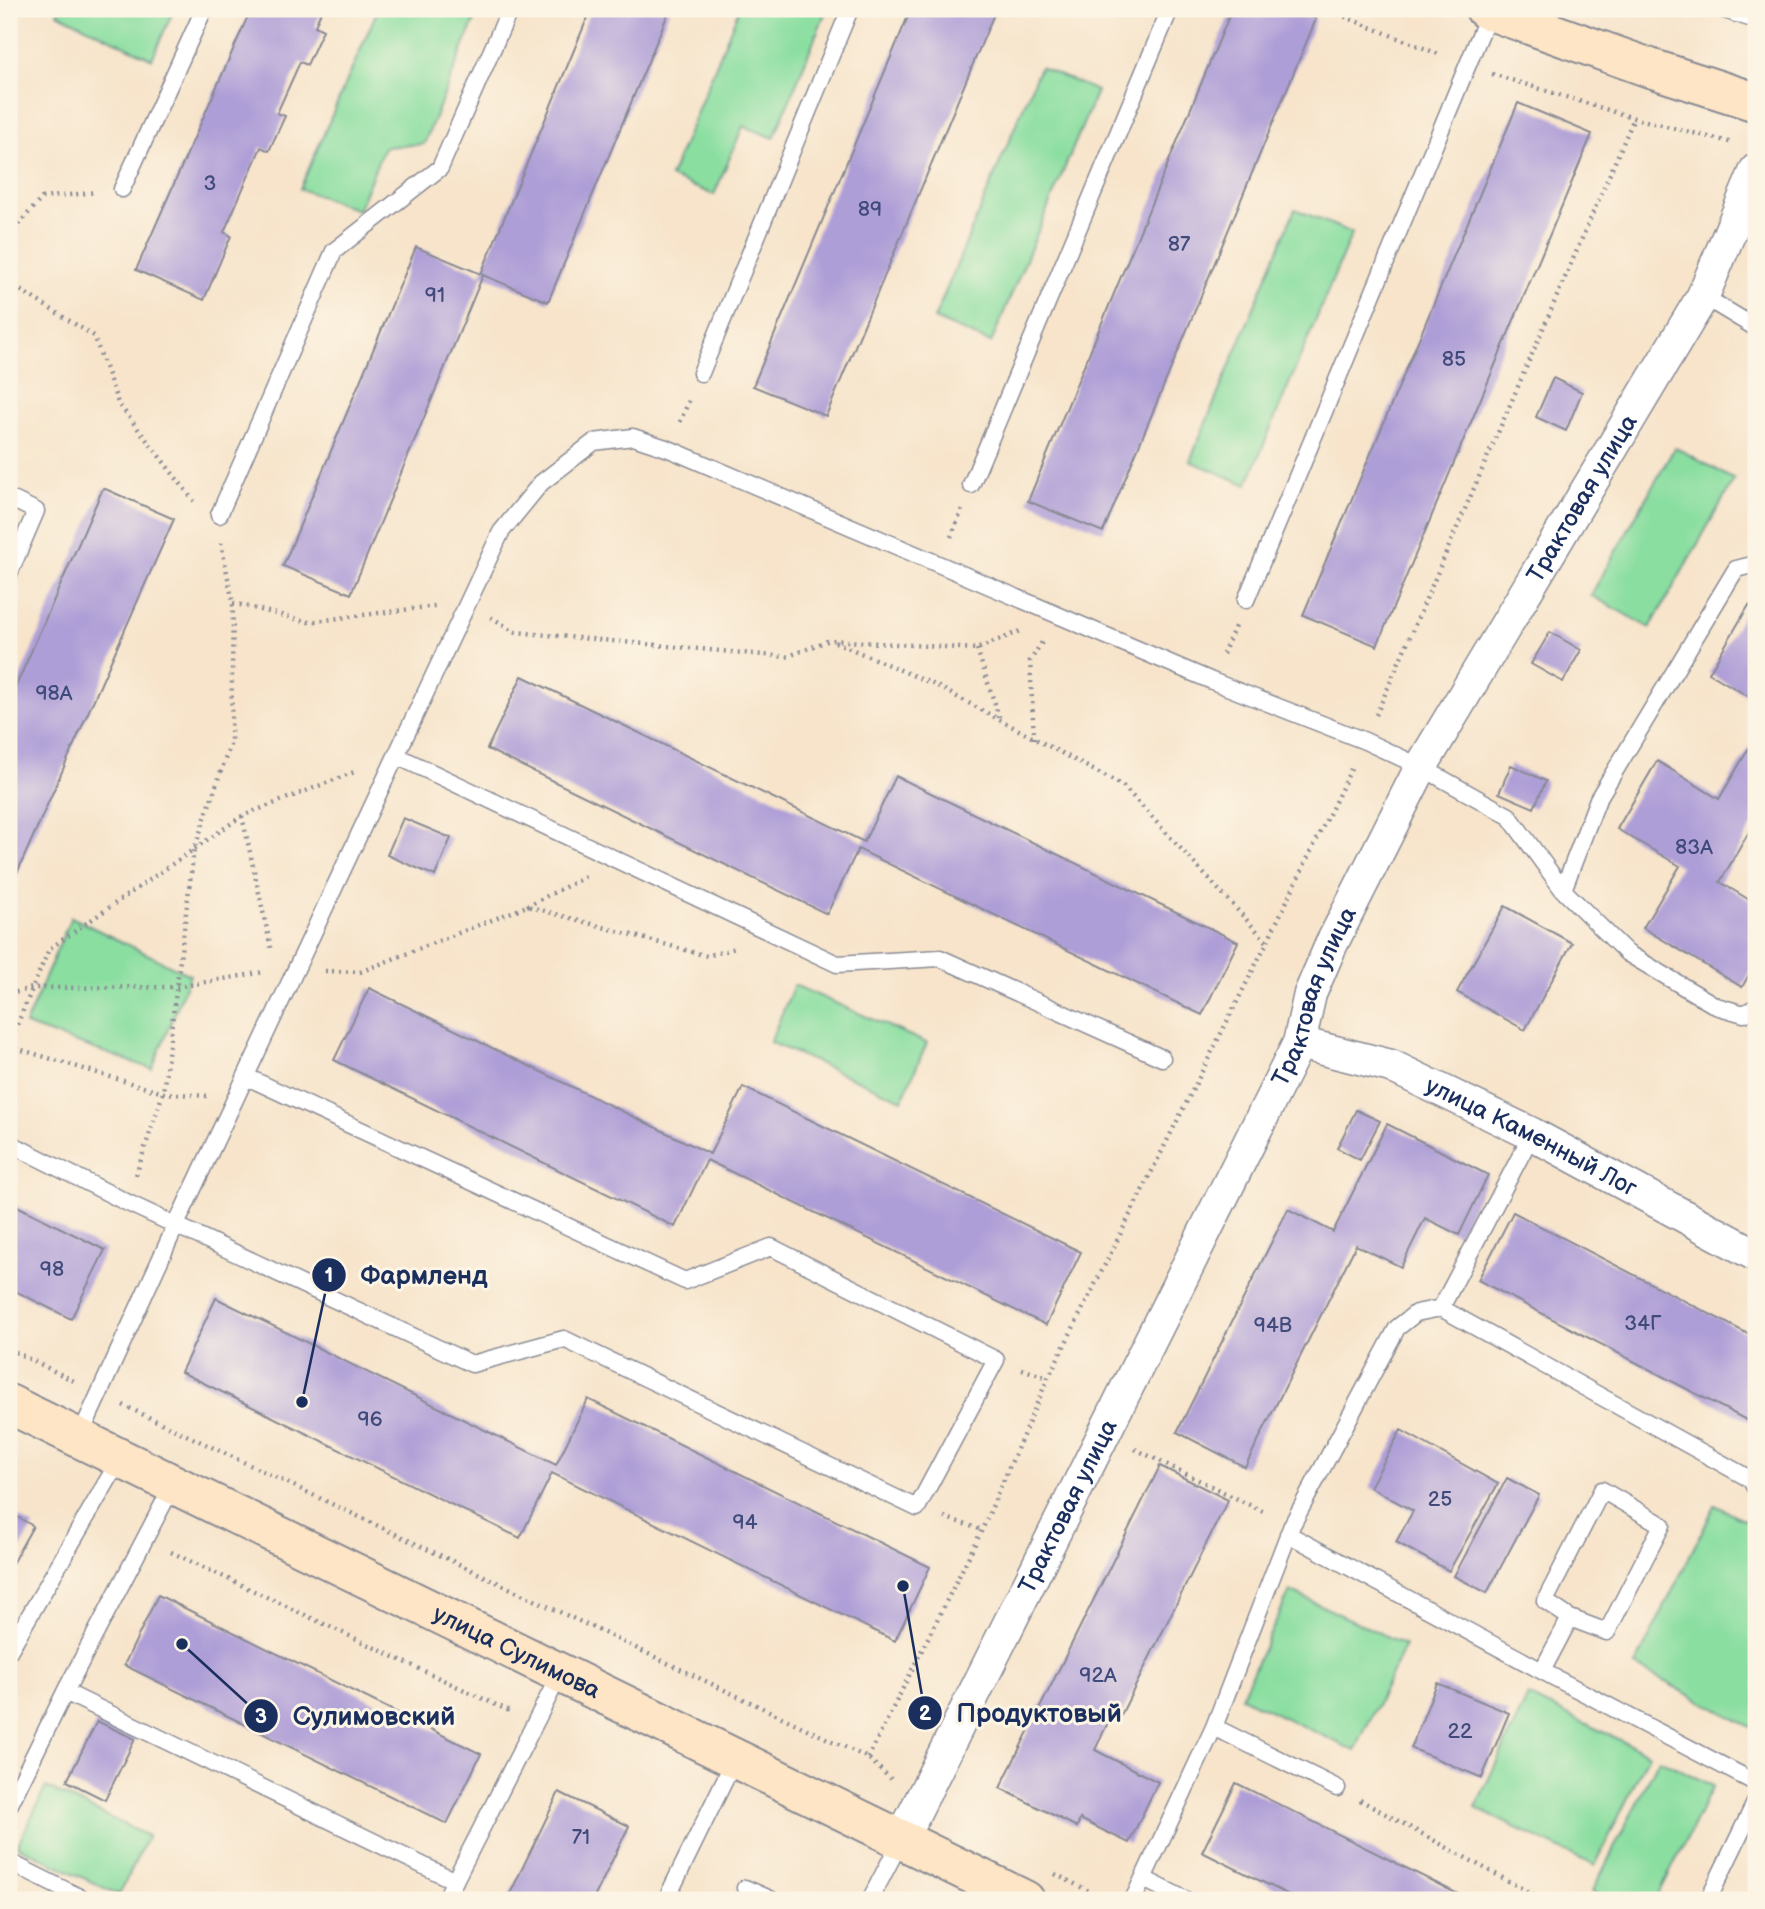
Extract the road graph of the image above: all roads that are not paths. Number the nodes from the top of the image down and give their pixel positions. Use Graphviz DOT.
graph roads {
  1 [pos="204,9"];
  2 [pos="510,9"];
  3 [pos="850,9"];
  4 [pos="1170,9"];
  5 [pos="1720,9"];
  6 [pos="1488,10"];
  7 [pos="1756,20"];
  8 [pos="1756,102"];
  9 [pos="1750,158"];
  10 [pos="122,189"];
  11 [pos="1703,296"];
  12 [pos="1756,328"];
  13 [pos="701,373"];
  14 [pos="971,485"];
  15 [pos="9,498"];
  16 [pos="218,523"];
  17 [pos="1756,564"];
  18 [pos="9,574"];
  19 [pos="1246,600"];
  20 [pos="397,756"];
  21 [pos="1421,767"];
  22 [pos="1563,890"];
  23 [pos="1756,1007"];
  24 [pos="1298,1043"];
  25 [pos="1162,1058"];
  26 [pos="247,1077"];
  27 [pos="1532,1133"];
  28 [pos="9,1143"];
  29 [pos="176,1224"];
  30 [pos="1756,1255"];
  31 [pos="1441,1308"];
  32 [pos="9,1404"];
  33 [pos="79,1438"];
  34 [pos="120,1459"];
  35 [pos="173,1485"];
  36 [pos="1756,1489"];
  37 [pos="1290,1530"];
  38 [pos="1570,1618"];
  39 [pos="9,1651"];
  40 [pos="1542,1671"];
  41 [pos="560,1674"];
  42 [pos="65,1692"];
  43 [pos="1214,1727"];
  44 [pos="735,1759"];
  45 [pos="1756,1783"];
  46 [pos="1337,1788"];
  47 [pos="1756,1801"];
  48 [pos="9,1807"];
  49 [pos="901,1840"];
  50 [pos="9,1862"];
  51 [pos="1144,1879"];
  52 [pos="455,1881"];
  53 [pos="745,1888"];
  54 [pos="85,1900"];
  55 [pos="445,1900"];
  56 [pos="666,1900"];
  57 [pos="772,1900"];
  58 [pos="870,1900"];
  59 [pos="1025,1900"];
  60 [pos="1133,1900"];
  61 [pos="1186,1900"];
  62 [pos="1708,1900"];
  1 -- 10 [label="lane"];
  2 -- 16 [label="lane"];
  3 -- 13 [label="lane"];
  4 -- 14 [label="lane"];
  5 -- 7 [label="lane"];
  6 -- 8 [label="street"];
  6 -- 19 [label="lane"];
  9 -- 11 [label="street, Трактовая улица"];
  11 -- 12 [label="lane"];
  11 -- 21 [label="street, Трактовая улица"];
  15 -- 18 [label="lane"];
  17 -- 22 [label="lane"];
  20 -- 21 [label="lane"];
  20 -- 25 [label="lane"];
  20 -- 26 [label="lane"];
  21 -- 22 [label="lane"];
  21 -- 24 [label="street, Трактовая улица"];
  22 -- 23 [label="lane"];
  24 -- 27 [label="street, улица Каменный Лог"];
  24 -- 49 [label="street, Трактовая улица"];
  26 -- 29 [label="lane"];
  26 -- 29 [label="lane"];
  27 -- 30 [label="street, улица Каменный Лог"];
  27 -- 31 [label="lane"];
  28 -- 29 [label="lane"];
  29 -- 33 [label="lane"];
  31 -- 36 [label="lane"];
  31 -- 37 [label="lane"];
  32 -- 33 [label="street, улица Сулимова"];
  33 -- 34 [label="street, улица Сулимова"];
  34 -- 35 [label="street, улица Сулимова"];
  34 -- 39 [label="lane"];
  35 -- 41 [label="street, улица Сулимова"];
  35 -- 42 [label="lane"];
  37 -- 40 [label="lane"];
  37 -- 43 [label="lane"];
  38 -- 38 [label="lane"];
  38 -- 40 [label="lane"];
  40 -- 45 [label="lane"];
  41 -- 44 [label="street, улица Сулимова"];
  41 -- 52 [label="lane"];
  42 -- 48 [label="lane"];
  42 -- 52 [label="lane"];
  43 -- 46 [label="lane"];
  43 -- 51 [label="lane"];
  44 -- 49 [label="street, улица Сулимова"];
  44 -- 56 [label="lane"];
  47 -- 62 [label="lane"];
  49 -- 58 [label="lane"];
  49 -- 59 [label="street, улица Сулимова"];
  50 -- 54 [label="lane"];
  51 -- 60 [label="lane"];
  51 -- 61 [label="lane"];
  52 -- 55 [label="lane"];
  53 -- 57 [label="lane"];
}
